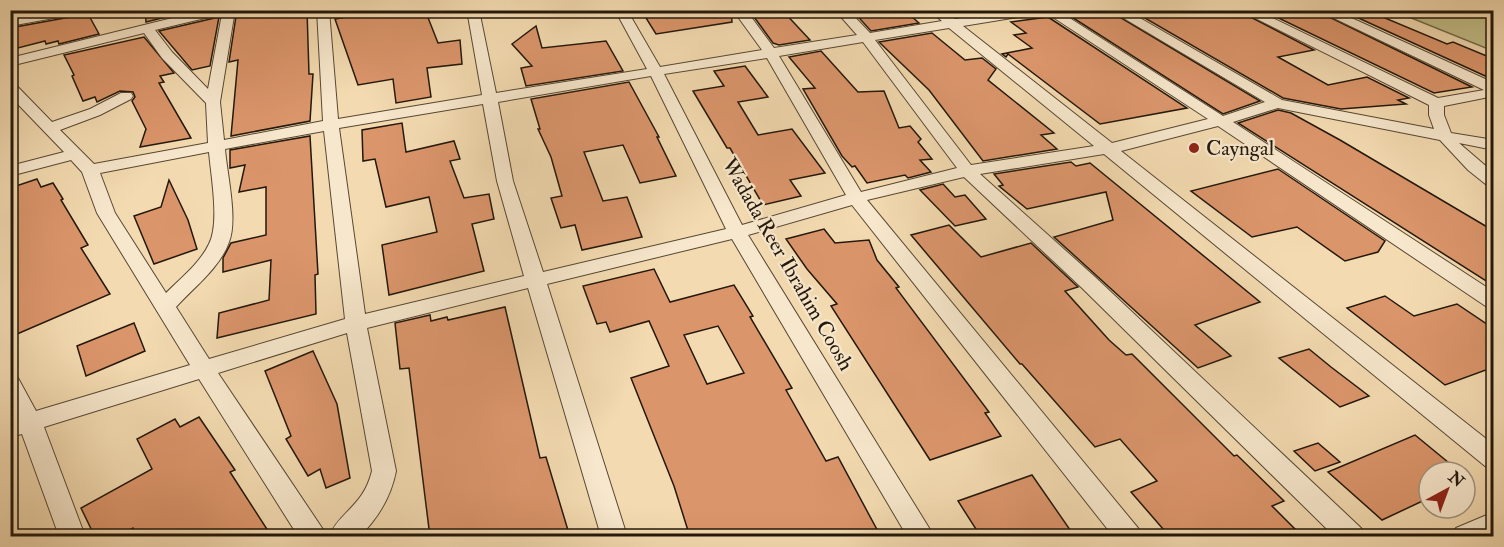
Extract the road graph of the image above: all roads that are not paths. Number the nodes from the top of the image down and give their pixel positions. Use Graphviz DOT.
graph roads {
  1 [pos="222,10"];
  2 [pos="229,10"];
  3 [pos="323,10"];
  4 [pos="473,10"];
  5 [pos="621,10"];
  6 [pos="739,10"];
  7 [pos="840,10"];
  8 [pos="936,10"];
  9 [pos="1036,10"];
  10 [pos="1048,10"];
  11 [pos="1116,10"];
  12 [pos="1245,10"];
  13 [pos="1323,10"];
  14 [pos="70,11"];
  15 [pos="10,22"];
  16 [pos="951,24"];
  17 [pos="148,28"];
  18 [pos="868,39"];
  19 [pos="770,52"];
  20 [pos="10,62"];
  21 [pos="656,72"];
  22 [pos="12,90"];
  23 [pos="1494,91"];
  24 [pos="126,96"];
  25 [pos="490,99"];
  26 [pos="213,102"];
  27 [pos="1278,103"];
  28 [pos="1436,103"];
  29 [pos="1221,121"];
  30 [pos="331,125"];
  31 [pos="50,128"];
  32 [pos="1446,137"];
  33 [pos="1494,145"];
  34 [pos="215,146"];
  35 [pos="1108,149"];
  36 [pos="74,154"];
  37 [pos="90,170"];
  38 [pos="10,171"];
  39 [pos="967,171"];
  40 [pos="1494,182"];
  41 [pos="856,198"];
  42 [pos="737,232"];
  43 [pos="534,279"];
  44 [pos="1494,302"];
  45 [pos="166,305"];
  46 [pos="356,323"];
  47 [pos="205,371"];
  48 [pos="10,384"];
  49 [pos="20,425"];
  50 [pos="1494,459"];
  51 [pos="1494,523"];
  52 [pos="72,537"];
  53 [pos="313,537"];
  54 [pos="342,537"];
  55 [pos="614,537"];
  56 [pos="921,537"];
  57 [pos="1130,537"];
  58 [pos="1352,537"];
  59 [pos="1465,537"];
  1 -- 17 [label="street"];
  2 -- 26 [label="street"];
  3 -- 30 [label="street"];
  4 -- 25 [label="street"];
  5 -- 21 [label="street, Wadada Reer Ibrahim Coosh"];
  6 -- 19 [label="street"];
  7 -- 18 [label="street"];
  8 -- 16 [label="street"];
  9 -- 16 [label="street"];
  10 -- 29 [label="street"];
  11 -- 27 [label="street"];
  12 -- 28 [label="street"];
  13 -- 23 [label="street"];
  14 -- 15 [label="street"];
  16 -- 18 [label="street"];
  16 -- 35 [label="street"];
  17 -- 20 [label="street"];
  17 -- 26 [label="street"];
  18 -- 19 [label="street"];
  18 -- 39 [label="street"];
  19 -- 21 [label="street"];
  19 -- 41 [label="street"];
  21 -- 25 [label="street"];
  21 -- 42 [label="street, Wadada Reer Ibrahim Coosh"];
  22 -- 31 [label="street"];
  23 -- 28 [label="street"];
  24 -- 31 [label="street"];
  25 -- 30 [label="street"];
  25 -- 43 [label="street"];
  26 -- 34 [label="street"];
  27 -- 29 [label="street"];
  27 -- 32 [label="street"];
  28 -- 32 [label="street"];
  29 -- 35 [label="street"];
  29 -- 44 [label="street"];
  30 -- 34 [label="street"];
  30 -- 46 [label="street"];
  31 -- 36 [label="street"];
  32 -- 33 [label="street"];
  32 -- 40 [label="street"];
  34 -- 37 [label="street"];
  34 -- 45 [label="street"];
  35 -- 39 [label="street"];
  35 -- 50 [label="street"];
  36 -- 37 [label="street"];
  36 -- 38 [label="street"];
  37 -- 45 [label="street"];
  39 -- 41 [label="street"];
  39 -- 58 [label="street"];
  41 -- 42 [label="street"];
  41 -- 57 [label="street"];
  42 -- 43 [label="street"];
  42 -- 56 [label="street, Wadada Reer Ibrahim Coosh"];
  43 -- 46 [label="street"];
  43 -- 55 [label="street"];
  45 -- 47 [label="street"];
  46 -- 47 [label="street"];
  46 -- 54 [label="street"];
  47 -- 49 [label="street"];
  47 -- 53 [label="street"];
  48 -- 49 [label="street"];
  49 -- 52 [label="street"];
  51 -- 59 [label="street"];
}
